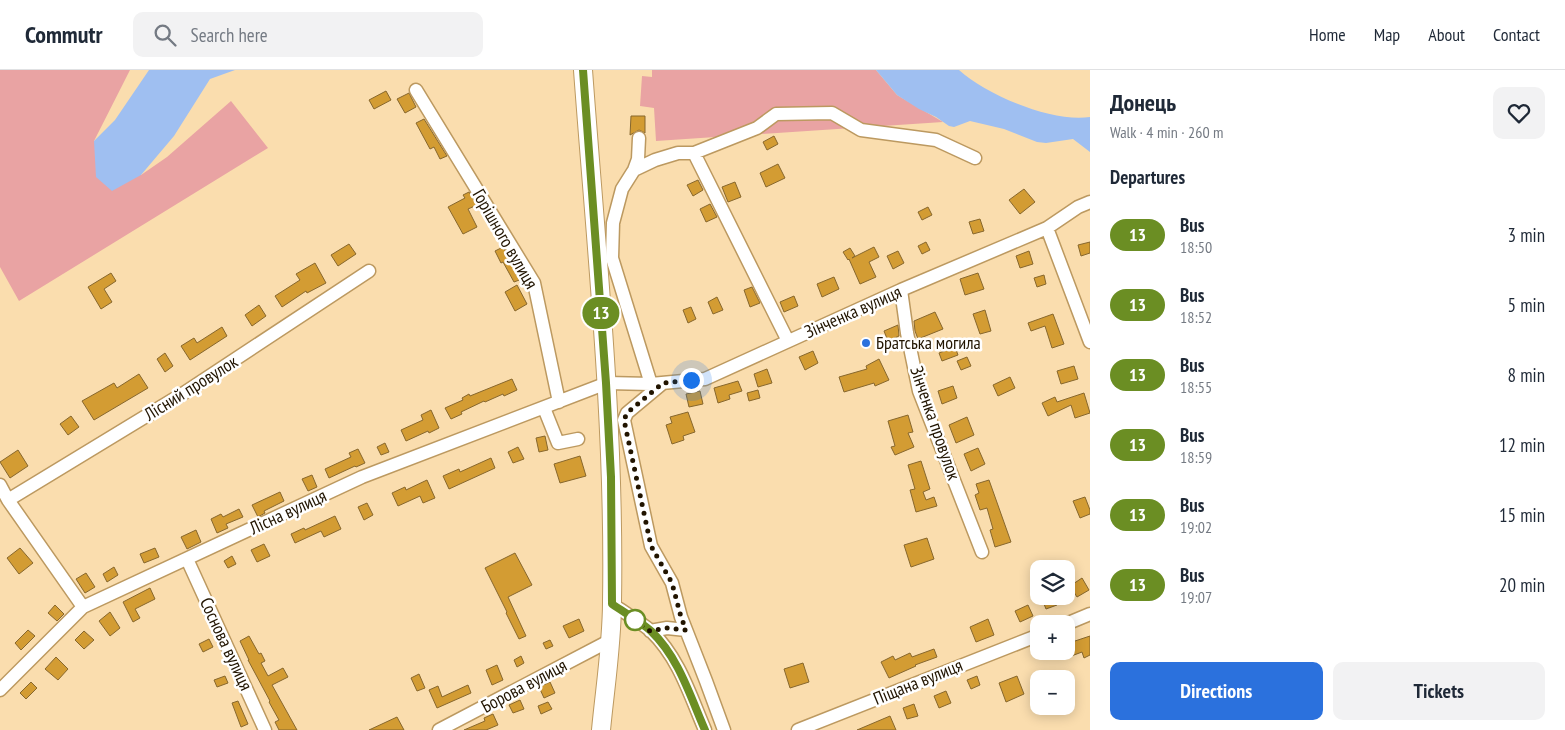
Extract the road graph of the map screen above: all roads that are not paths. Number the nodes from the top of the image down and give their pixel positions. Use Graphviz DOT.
graph roads {
  1 [pos="583,70"];
  2 [pos="416,90"];
  3 [pos="640,138"];
  4 [pos="694,153"];
  5 [pos="975,158"];
  6 [pos="634,170"];
  7 [pos="1090,202"];
  8 [pos="1047,228"];
  9 [pos="369,271"];
  10 [pos="901,290"];
  11 [pos="788,341"];
  12 [pos="1090,342"];
  13 [pos="606,383"];
  14 [pos="657,384"];
  15 [pos="559,402"];
  16 [pos="544,408"];
  17 [pos="578,438"];
  18 [pos="0,485"];
  19 [pos="8,500"];
  20 [pos="982,552"];
  21 [pos="187,559"];
  22 [pos="612,604"];
  23 [pos="83,607"];
  24 [pos="1090,614"];
  25 [pos="1075,620"];
  26 [pos="686,630"];
  27 [pos="650,631"];
  28 [pos="1030,639"];
  29 [pos="609,641"];
  30 [pos="0,690"];
  31 [pos="265,730"];
  32 [pos="438,730"];
  33 [pos="601,730"];
  34 [pos="705,730"];
  35 [pos="724,730"];
  36 [pos="798,730"];
  1 -- 13 [label="highway"];
  2 -- 15 [label="street, Горішного вулиця"];
  3 -- 6 [label="street"];
  4 -- 5 [label="street"];
  4 -- 6 [label="street"];
  4 -- 11 [label="street"];
  6 -- 14 [label="street"];
  7 -- 8 [label="street, Зінченка вулиця"];
  8 -- 10 [label="street, Зінченка вулиця"];
  8 -- 12 [label="street"];
  9 -- 19 [label="street, Лісний провулок"];
  10 -- 11 [label="street, Зінченка вулиця"];
  10 -- 20 [label="street, Зінченка провулок"];
  11 -- 14 [label="street, Зінченка вулиця"];
  13 -- 14 [label="street, Зінченка вулиця"];
  13 -- 15 [label="street, Лісна вулиця"];
  13 -- 22 [label="highway"];
  14 -- 26 [label="street"];
  15 -- 16 [label="street, Лісна вулиця"];
  16 -- 17 [label="street"];
  16 -- 21 [label="street, Лісна вулиця"];
  18 -- 19 [label="street"];
  19 -- 23 [label="street"];
  21 -- 23 [label="street, Лісна вулиця"];
  21 -- 31 [label="street, Соснова вулиця"];
  22 -- 27 [label="street"];
  22 -- 29 [label="highway"];
  23 -- 30 [label="street, Лісна вулиця"];
  24 -- 25 [label="street"];
  26 -- 27 [label="street"];
  26 -- 35 [label="street"];
  27 -- 34 [label="street"];
  28 -- 36 [label="street, Піщана вулиця"];
  29 -- 32 [label="street, Борова вулиця"];
  29 -- 33 [label="highway"];
}
